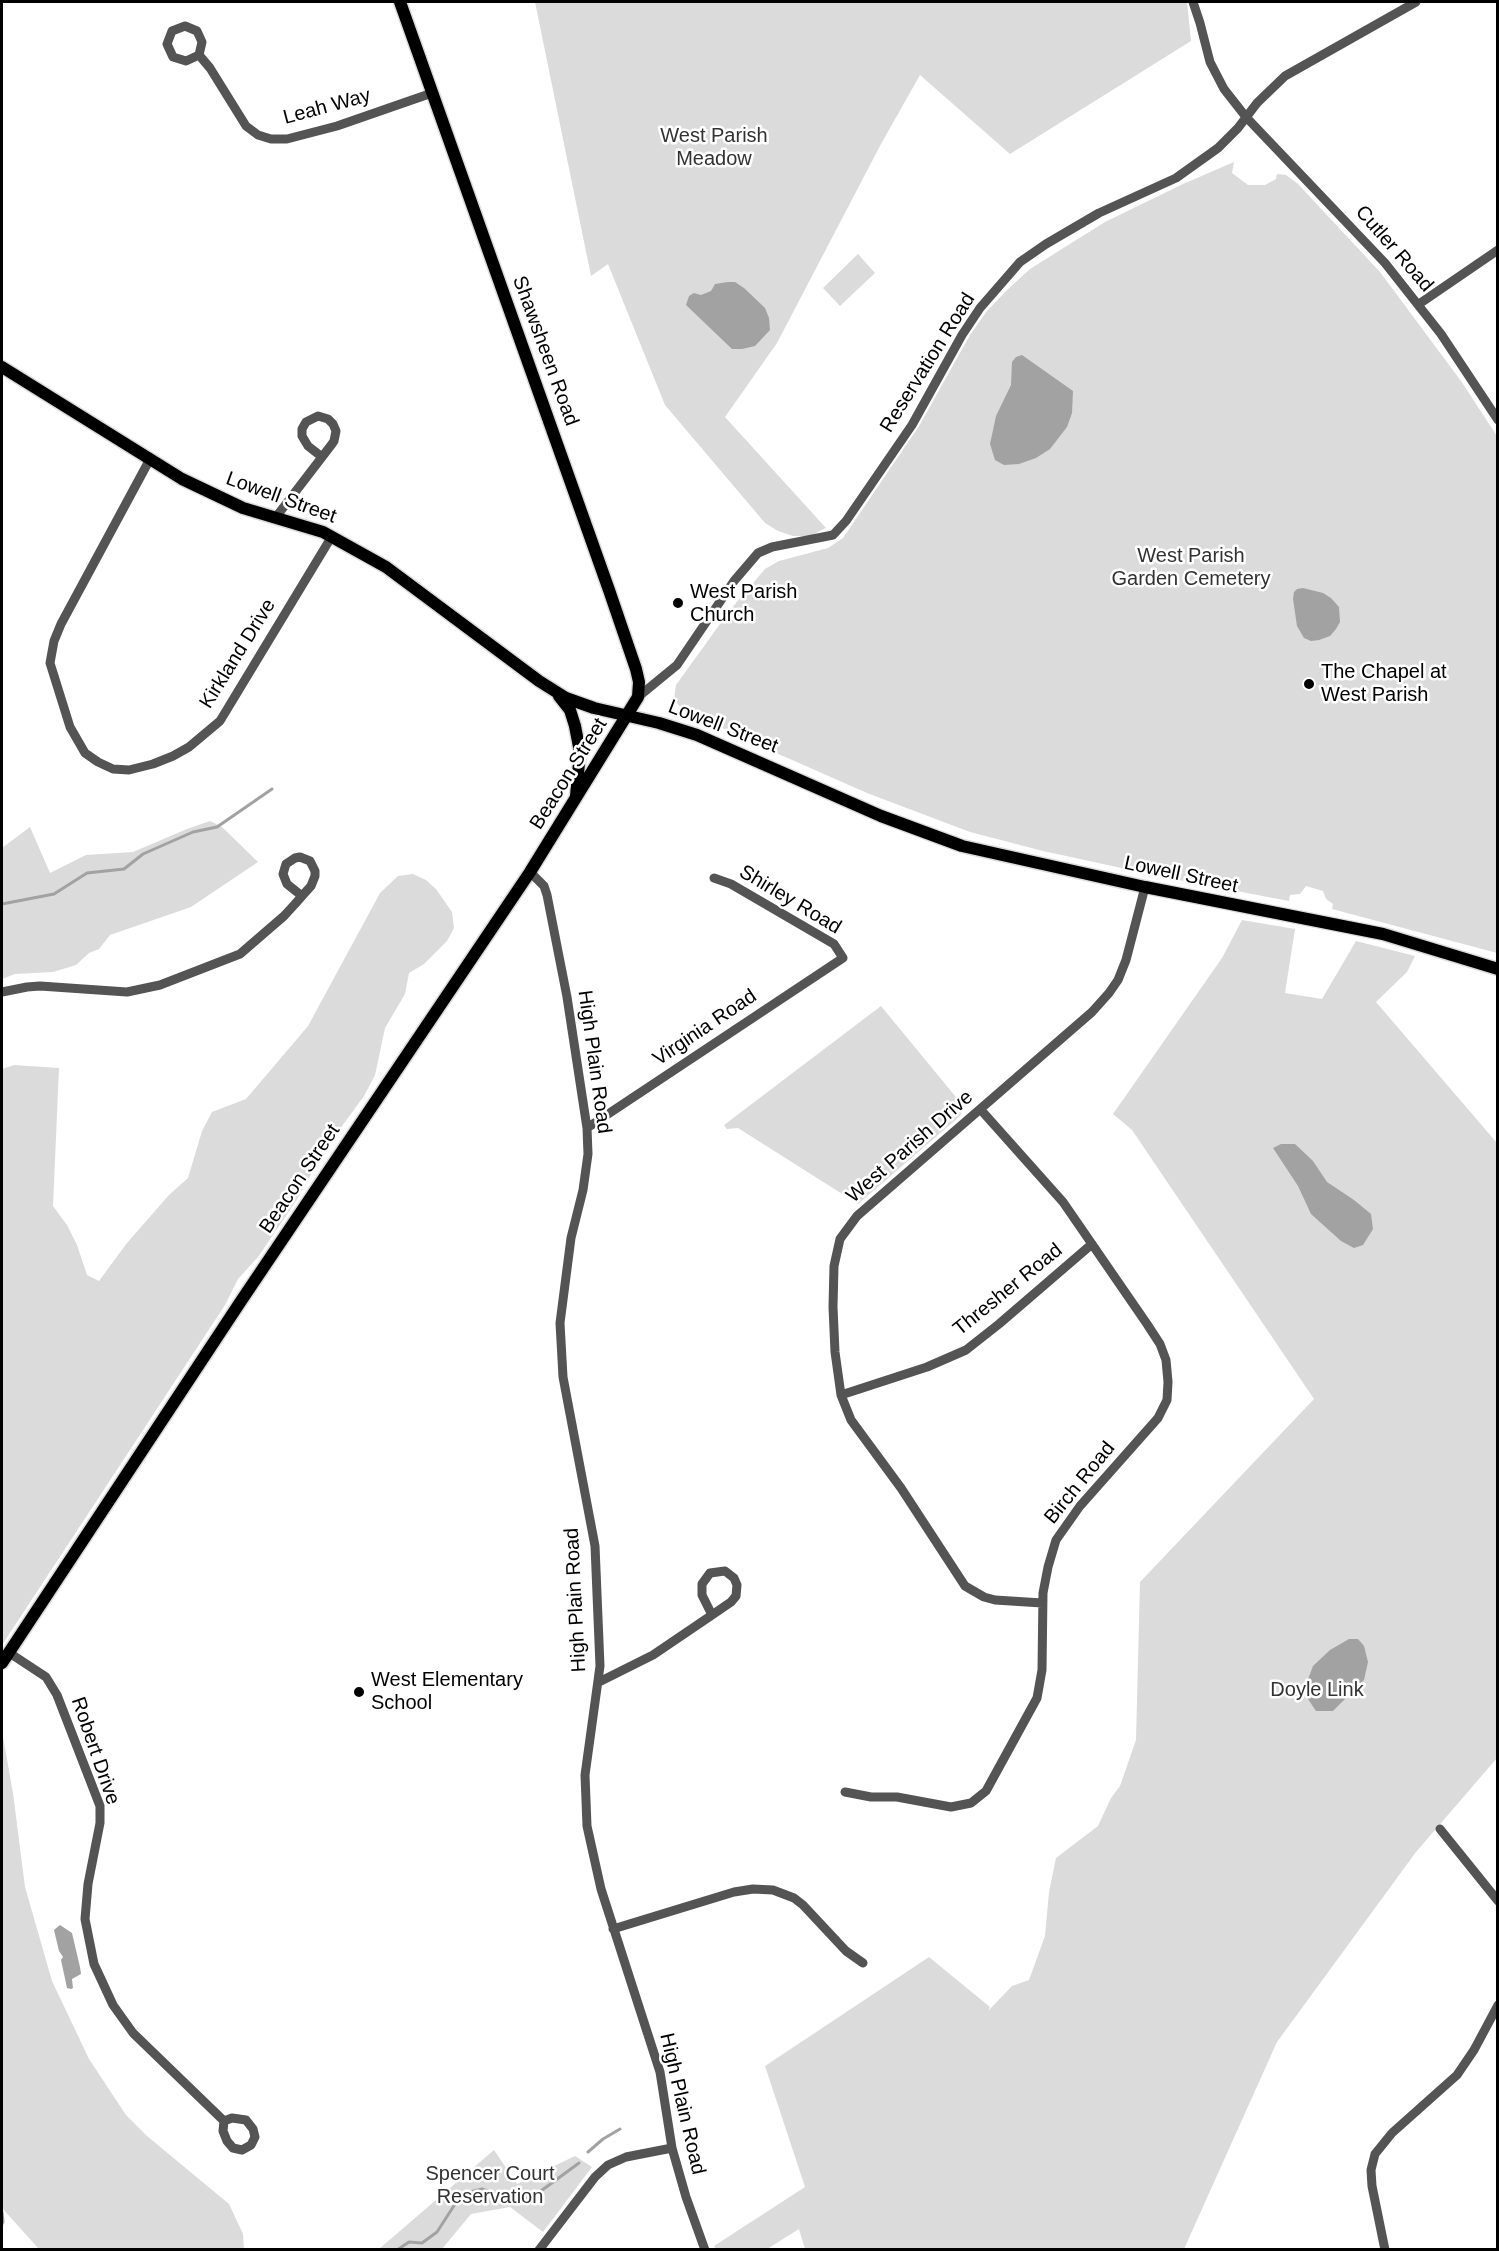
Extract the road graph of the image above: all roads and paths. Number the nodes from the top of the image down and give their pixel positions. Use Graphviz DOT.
graph roads {
  1 [pos="400,2"];
  2 [pos="1193,2"];
  3 [pos="1416,2"];
  4 [pos="199,55"];
  5 [pos="432,93"];
  6 [pos="1246,117"];
  7 [pos="1497,250"];
  8 [pos="1419,304"];
  9 [pos="2,367"];
  10 [pos="1497,420"];
  11 [pos="322,457"];
  12 [pos="150,459"];
  13 [pos="276,517"];
  14 [pos="332,536"];
  15 [pos="551,690"];
  16 [pos="638,697"];
  17 [pos="629,715"];
  18 [pos="575,801"];
  19 [pos="530,872"];
  20 [pos="714,878"];
  21 [pos="1145,887"];
  22 [pos="302,896"];
  23 [pos="843,958"];
  24 [pos="1497,969"];
  25 [pos="2,992"];
  26 [pos="981,1110"];
  27 [pos="587,1128"];
  28 [pos="1092,1244"];
  29 [pos="842,1395"];
  30 [pos="1042,1603"];
  31 [pos="712,1615"];
  32 [pos="5,1657"];
  33 [pos="599,1683"];
  34 [pos="845,1792"];
  35 [pos="1440,1828"];
  36 [pos="1497,1901"];
  37 [pos="613,1929"];
  38 [pos="863,1963"];
  39 [pos="1497,2006"];
  40 [pos="224,2121"];
  41 [pos="672,2148"];
  42 [pos="539,2250"];
  43 [pos="705,2250"];
  44 [pos="1385,2250"];
  1 -- 5 [label="main road, Shawsheen Road"];
  2 -- 6 [label="street"];
  3 -- 6 [label="street, Reservation Road"];
  4 -- 5 [label="street, Leah Way"];
  5 -- 16 [label="main road, Shawsheen Road"];
  6 -- 8 [label="street, Cutler Road"];
  6 -- 16 [label="street, Reservation Road"];
  7 -- 8 [label="street"];
  8 -- 10 [label="street, Cutler Road"];
  9 -- 12 [label="main road, Lowell Street"];
  11 -- 11 [label="street"];
  11 -- 13 [label="street"];
  12 -- 13 [label="main road, Lowell Street"];
  12 -- 14 [label="street, Kirkland Drive"];
  13 -- 14 [label="main road, Lowell Street"];
  14 -- 15 [label="main road, Lowell Street"];
  15 -- 17 [label="main road, Lowell Street"];
  15 -- 18 [label="main road"];
  16 -- 17 [label="main road"];
  17 -- 18 [label="main road, Beacon Street"];
  17 -- 21 [label="main road, Lowell Street"];
  18 -- 19 [label="main road, Beacon Street"];
  19 -- 27 [label="street, High Plain Road"];
  19 -- 32 [label="main road, Beacon Street"];
  20 -- 23 [label="street, Shirley Road"];
  21 -- 24 [label="main road, Lowell Street"];
  21 -- 26 [label="street, West Parish Drive"];
  22 -- 25 [label="street"];
  23 -- 27 [label="street, Virginia Road"];
  26 -- 28 [label="street, Birch Road"];
  26 -- 29 [label="street, West Parish Drive"];
  27 -- 33 [label="street, High Plain Road"];
  28 -- 29 [label="street, Thresher Road"];
  28 -- 30 [label="street, Birch Road"];
  29 -- 30 [label="street, West Parish Drive"];
  30 -- 34 [label="street, Birch Road"];
  31 -- 31 [label="street"];
  31 -- 33 [label="street"];
  32 -- 40 [label="street, Robert Drive"];
  33 -- 37 [label="street, High Plain Road"];
  35 -- 36 [label="street"];
  37 -- 38 [label="street"];
  37 -- 41 [label="street, High Plain Road"];
  39 -- 44 [label="street"];
  41 -- 42 [label="street"];
  41 -- 43 [label="street, High Plain Road"];
}
